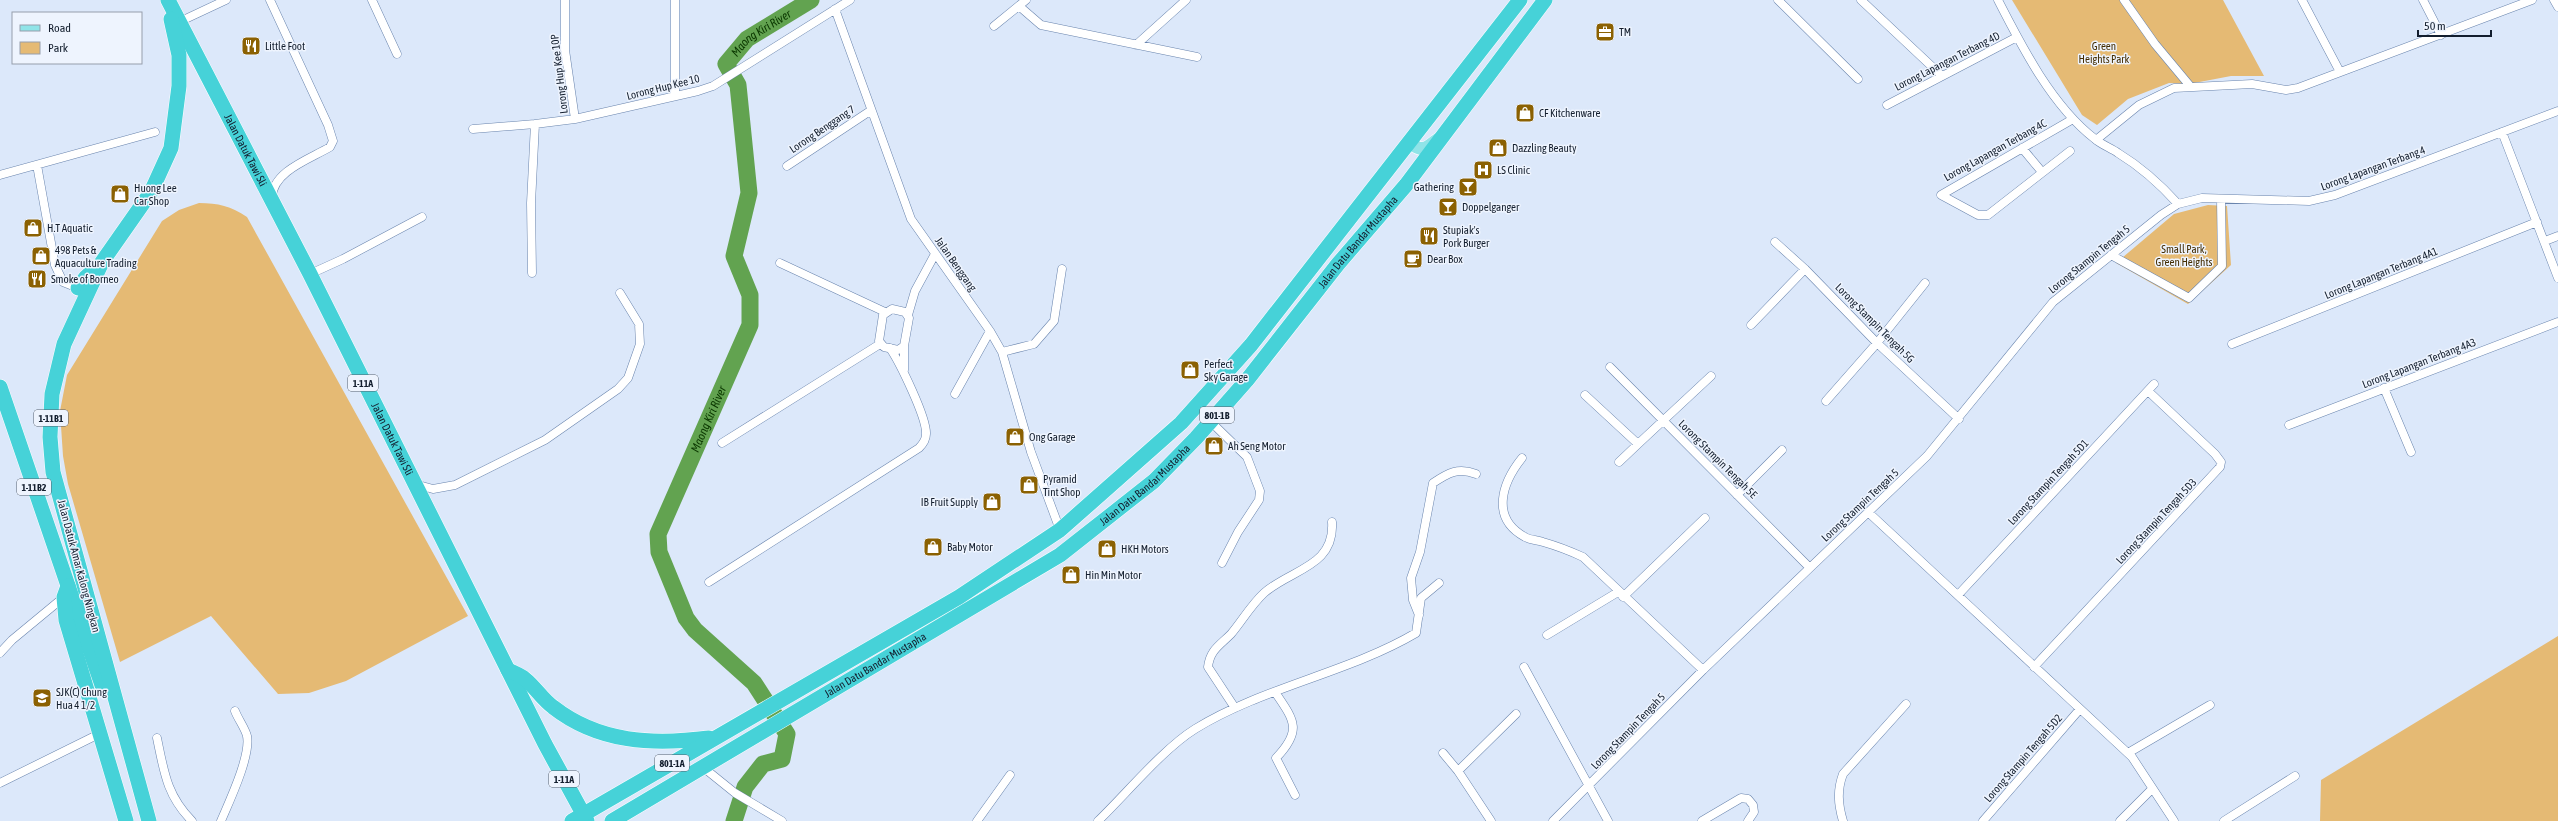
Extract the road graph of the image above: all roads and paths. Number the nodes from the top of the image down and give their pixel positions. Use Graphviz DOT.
graph roads {
  1 [pos="167,0"];
  2 [pos="226,0"];
  3 [pos="270,0"];
  4 [pos="372,0"];
  5 [pos="565,0"];
  6 [pos="675,0"];
  7 [pos="850,0"];
  8 [pos="1026,0"];
  9 [pos="1186,0"];
  10 [pos="1520,0"];
  11 [pos="1545,0"];
  12 [pos="1778,0"];
  13 [pos="1874,0"];
  14 [pos="1998,0"];
  15 [pos="2124,0"];
  16 [pos="2302,0"];
  17 [pos="2423,0"];
  18 [pos="2532,0"];
  19 [pos="2554,0"];
  20 [pos="1864,2"];
  21 [pos="1019,6"];
  22 [pos="2558,7"];
  23 [pos="835,9"];
  24 [pos="179,22"];
  25 [pos="994,26"];
  26 [pos="2441,35"];
  27 [pos="2017,37"];
  28 [pos="1136,45"];
  29 [pos="397,54"];
  30 [pos="1197,57"];
  31 [pos="2340,72"];
  32 [pos="1942,76"];
  33 [pos="1858,79"];
  34 [pos="2190,86"];
  35 [pos="675,96"];
  36 [pos="1887,105"];
  37 [pos="870,111"];
  38 [pos="2558,111"];
  39 [pos="600,114"];
  40 [pos="575,119"];
  41 [pos="2073,119"];
  42 [pos="535,124"];
  43 [pos="473,129"];
  44 [pos="1448,131"];
  45 [pos="155,132"];
  46 [pos="2502,132"];
  47 [pos="2096,140"];
  48 [pos="1411,143"];
  49 [pos="2022,148"];
  50 [pos="2070,151"];
  51 [pos="37,165"];
  52 [pos="787,166"];
  53 [pos="2042,172"];
  54 [pos="0,175"];
  55 [pos="2221,199"];
  56 [pos="271,203"];
  57 [pos="2178,204"];
  58 [pos="422,217"];
  59 [pos="2537,222"];
  60 [pos="2558,236"];
  61 [pos="2545,241"];
  62 [pos="1775,242"];
  63 [pos="935,254"];
  64 [pos="2111,255"];
  65 [pos="102,262"];
  66 [pos="780,263"];
  67 [pos="1062,269"];
  68 [pos="1806,269"];
  69 [pos="532,273"];
  70 [pos="310,274"];
  71 [pos="2558,278"];
  72 [pos="1925,284"];
  73 [pos="78,288"];
  74 [pos="916,291"];
  75 [pos="620,293"];
  76 [pos="900,310"];
  77 [pos="885,312"];
  78 [pos="908,315"];
  79 [pos="2558,322"];
  80 [pos="1751,325"];
  81 [pos="990,330"];
  82 [pos="1877,343"];
  83 [pos="880,344"];
  84 [pos="2232,344"];
  85 [pos="904,346"];
  86 [pos="890,348"];
  87 [pos="1002,352"];
  88 [pos="1610,367"];
  89 [pos="904,371"];
  90 [pos="1711,376"];
  91 [pos="2154,384"];
  92 [pos="0,387"];
  93 [pos="2384,388"];
  94 [pos="2148,391"];
  95 [pos="955,394"];
  96 [pos="1585,395"];
  97 [pos="1826,401"];
  98 [pos="1960,419"];
  99 [pos="1664,420"];
  100 [pos="1211,422"];
  101 [pos="2288,425"];
  102 [pos="722,443"];
  103 [pos="1638,444"];
  104 [pos="1782,450"];
  105 [pos="2411,452"];
  106 [pos="1522,458"];
  107 [pos="1619,462"];
  108 [pos="1476,474"];
  109 [pos="414,484"];
  110 [pos="1737,495"];
  111 [pos="1869,513"];
  112 [pos="1705,518"];
  113 [pos="1332,522"];
  114 [pos="1060,530"];
  115 [pos="1222,563"];
  116 [pos="79,564"];
  117 [pos="1809,567"];
  118 [pos="709,582"];
  119 [pos="1439,583"];
  120 [pos="66,591"];
  121 [pos="1620,595"];
  122 [pos="1958,595"];
  123 [pos="1420,617"];
  124 [pos="1547,635"];
  125 [pos="0,653"];
  126 [pos="1524,667"];
  127 [pos="2034,667"];
  128 [pos="508,670"];
  129 [pos="1703,670"];
  130 [pos="1274,692"];
  131 [pos="1906,704"];
  132 [pos="2210,705"];
  133 [pos="1235,708"];
  134 [pos="2080,709"];
  135 [pos="235,711"];
  136 [pos="1516,714"];
  137 [pos="101,733"];
  138 [pos="717,737"];
  139 [pos="157,738"];
  140 [pos="1443,753"];
  141 [pos="2128,754"];
  142 [pos="704,768"];
  143 [pos="1458,771"];
  144 [pos="1010,776"];
  145 [pos="2295,776"];
  146 [pos="0,783"];
  147 [pos="1590,786"];
  148 [pos="2152,788"];
  149 [pos="1295,795"];
  150 [pos="611,798"];
  151 [pos="632,810"];
  152 [pos="581,819"];
  153 [pos="126,821"];
  154 [pos="140,821"];
  155 [pos="149,821"];
  156 [pos="156,821"];
  157 [pos="192,821"];
  158 [pos="221,821"];
  159 [pos="612,821"];
  160 [pos="782,821"];
  161 [pos="977,821"];
  162 [pos="1098,821"];
  163 [pos="1491,821"];
  164 [pos="1553,821"];
  165 [pos="1608,821"];
  166 [pos="1702,821"];
  167 [pos="1748,821"];
  168 [pos="1842,821"];
  169 [pos="1983,821"];
  170 [pos="2120,821"];
  171 [pos="2174,821"];
  172 [pos="2224,821"];
  1 -- 24 [label="highway, Jalan Datuk Tawi Sli / 1-11A"];
  1 -- 65 [label="highway, Jalan Datuk Amar Kalong Ningkan / 1-11B1"];
  2 -- 24 [label="street"];
  3 -- 56 [label="street"];
  4 -- 29 [label="street"];
  5 -- 40 [label="street, Lorong Hup Kee 10P"];
  6 -- 35 [label="street"];
  7 -- 23 [label="street, Lorong Hup Kee 10"];
  8 -- 21 [label="street"];
  9 -- 28 [label="street"];
  10 -- 48 [label="highway, Jalan Datu Bandar Mustapha / 801-1A"];
  11 -- 44 [label="highway, Jalan Datu Bandar Mustapha / 801-1B"];
  12 -- 33 [label="street"];
  13 -- 20 [label="street"];
  14 -- 27 [label="street"];
  15 -- 34 [label="street"];
  16 -- 31 [label="street"];
  17 -- 26 [label="street"];
  18 -- 26 [label="street"];
  19 -- 22 [label="street"];
  20 -- 32 [label="street"];
  21 -- 25 [label="street"];
  21 -- 28 [label="street"];
  23 -- 35 [label="street, Lorong Hup Kee 10"];
  23 -- 37 [label="street, Jalan Benggang"];
  24 -- 56 [label="highway, Jalan Datuk Tawi Sli / 1-11A"];
  26 -- 31 [label="street"];
  27 -- 32 [label="street, Lorong Lapangan Terbang 4D"];
  27 -- 41 [label="street"];
  28 -- 30 [label="street"];
  31 -- 34 [label="street"];
  32 -- 36 [label="street, Lorong Lapangan Terbang 4D"];
  34 -- 47 [label="street"];
  35 -- 39 [label="street, Lorong Hup Kee 10"];
  37 -- 52 [label="street, Lorong Benggang 7"];
  37 -- 63 [label="street, Jalan Benggang"];
  38 -- 46 [label="street, Lorong Lapangan Terbang 4"];
  39 -- 40 [label="street, Lorong Hup Kee 10P"];
  40 -- 42 [label="street"];
  41 -- 47 [label="street"];
  41 -- 49 [label="street, Lorong Lapangan Terbang 4C"];
  42 -- 43 [label="street"];
  42 -- 69 [label="street"];
  44 -- 48 [label="main road"];
  44 -- 100 [label="highway, Jalan Datu Bandar Mustapha / 801-1B"];
  45 -- 51 [label="street"];
  46 -- 55 [label="street, Lorong Lapangan Terbang 4"];
  46 -- 59 [label="street"];
  47 -- 57 [label="street"];
  48 -- 114 [label="highway, Jalan Datu Bandar Mustapha / 801-1A"];
  49 -- 53 [label="street"];
  49 -- 53 [label="street, Lorong Lapangan Terbang 4C"];
  50 -- 53 [label="street, Lorong Lapangan Terbang 4C"];
  51 -- 54 [label="street"];
  51 -- 73 [label="street"];
  55 -- 57 [label="street, Lorong Lapangan Terbang 4"];
  55 -- 64 [label="street"];
  56 -- 70 [label="highway, Jalan Datuk Tawi Sli / 1-11A"];
  57 -- 64 [label="street, Lorong Stampin Tengah 5"];
  58 -- 70 [label="street"];
  59 -- 61 [label="street"];
  59 -- 84 [label="street, Lorong Lapangan Terbang 4A1"];
  60 -- 61 [label="street"];
  61 -- 71 [label="street"];
  62 -- 68 [label="street, Lorong Stampin Tengah 5G"];
  63 -- 74 [label="street"];
  63 -- 81 [label="street, Jalan Benggang"];
  64 -- 98 [label="street, Lorong Stampin Tengah 5"];
  65 -- 73 [label="highway"];
  65 -- 116 [label="highway, Jalan Datuk Amar Kalong Ningkan / 1-11B1"];
  66 -- 77 [label="street"];
  67 -- 87 [label="street"];
  68 -- 80 [label="street"];
  68 -- 82 [label="street, Lorong Stampin Tengah 5G"];
  70 -- 109 [label="highway, Jalan Datuk Tawi Sli / 1-11A"];
  72 -- 82 [label="street"];
  74 -- 76 [label="street"];
  74 -- 78 [label="street"];
  75 -- 109 [label="street"];
  76 -- 77 [label="street"];
  76 -- 78 [label="street"];
  77 -- 83 [label="street"];
  78 -- 85 [label="street"];
  79 -- 93 [label="street, Lorong Lapangan Terbang 4A3"];
  81 -- 87 [label="street, Jalan Benggang"];
  81 -- 95 [label="street"];
  82 -- 97 [label="street"];
  82 -- 98 [label="street, Lorong Stampin Tengah 5G"];
  83 -- 86 [label="street"];
  83 -- 102 [label="street"];
  85 -- 86 [label="street"];
  85 -- 89 [label="street"];
  86 -- 89 [label="street"];
  87 -- 114 [label="street, Jalan Benggang"];
  88 -- 99 [label="street, Lorong Stampin Tengah 5E"];
  89 -- 118 [label="street"];
  90 -- 99 [label="street"];
  91 -- 94 [label="street, Lorong Stampin Tengah 5D1"];
  92 -- 120 [label="highway, Jalan Datuk Amar Kalong Ningkan / 1-11B2"];
  93 -- 101 [label="street, Lorong Lapangan Terbang 4A3"];
  93 -- 105 [label="street"];
  94 -- 122 [label="street, Lorong Stampin Tengah 5D1"];
  94 -- 127 [label="street, Lorong Stampin Tengah 5D3"];
  96 -- 103 [label="street"];
  98 -- 111 [label="street, Lorong Stampin Tengah 5"];
  99 -- 103 [label="street"];
  99 -- 110 [label="street, Lorong Stampin Tengah 5E"];
  100 -- 115 [label="street"];
  100 -- 142 [label="highway, Jalan Datu Bandar Mustapha / 801-1B"];
  103 -- 107 [label="street"];
  104 -- 110 [label="street"];
  106 -- 121 [label="street"];
  108 -- 123 [label="street"];
  109 -- 128 [label="highway, Jalan Datuk Tawi Sli / 1-11A"];
  110 -- 117 [label="street, Lorong Stampin Tengah 5E"];
  111 -- 117 [label="street, Lorong Stampin Tengah 5"];
  111 -- 122 [label="street"];
  112 -- 121 [label="street"];
  113 -- 133 [label="street"];
  114 -- 138 [label="highway, Jalan Datu Bandar Mustapha / 801-1A"];
  116 -- 155 [label="highway, Jalan Datuk Amar Kalong Ningkan / 1-11B1"];
  116 -- 156 [label="highway"];
  117 -- 129 [label="street, Lorong Stampin Tengah 5"];
  119 -- 123 [label="street"];
  120 -- 125 [label="street"];
  120 -- 137 [label="highway"];
  120 -- 154 [label="highway, Jalan Datuk Amar Kalong Ningkan / 1-11B2"];
  121 -- 124 [label="street"];
  121 -- 129 [label="street"];
  122 -- 127 [label="street"];
  123 -- 130 [label="street"];
  126 -- 147 [label="street"];
  127 -- 134 [label="street"];
  128 -- 138 [label="highway"];
  128 -- 152 [label="highway, Jalan Datuk Tawi Sli / 1-11A"];
  129 -- 147 [label="street, Lorong Stampin Tengah 5"];
  130 -- 133 [label="street"];
  130 -- 149 [label="street"];
  131 -- 168 [label="street"];
  132 -- 141 [label="street"];
  133 -- 162 [label="street"];
  134 -- 141 [label="street"];
  134 -- 169 [label="street, Lorong Stampin Tengah 5D2"];
  135 -- 158 [label="street"];
  136 -- 143 [label="street"];
  137 -- 146 [label="street"];
  137 -- 153 [label="highway"];
  138 -- 150 [label="highway, Jalan Datu Bandar Mustapha / 801-1A"];
  139 -- 157 [label="street"];
  140 -- 143 [label="street"];
  141 -- 148 [label="street"];
  142 -- 151 [label="highway, Jalan Datu Bandar Mustapha / 801-1B"];
  142 -- 160 [label="street"];
  143 -- 163 [label="street"];
  144 -- 161 [label="street"];
  145 -- 172 [label="street"];
  147 -- 164 [label="street, Lorong Stampin Tengah 5"];
  147 -- 165 [label="street"];
  148 -- 170 [label="street"];
  148 -- 171 [label="street"];
  150 -- 151 [label="highway"];
  150 -- 152 [label="highway, Jalan Datu Bandar Mustapha / 801-1A"];
  151 -- 159 [label="highway, Jalan Datu Bandar Mustapha / 801-1B"];
  166 -- 167 [label="street"];
}
